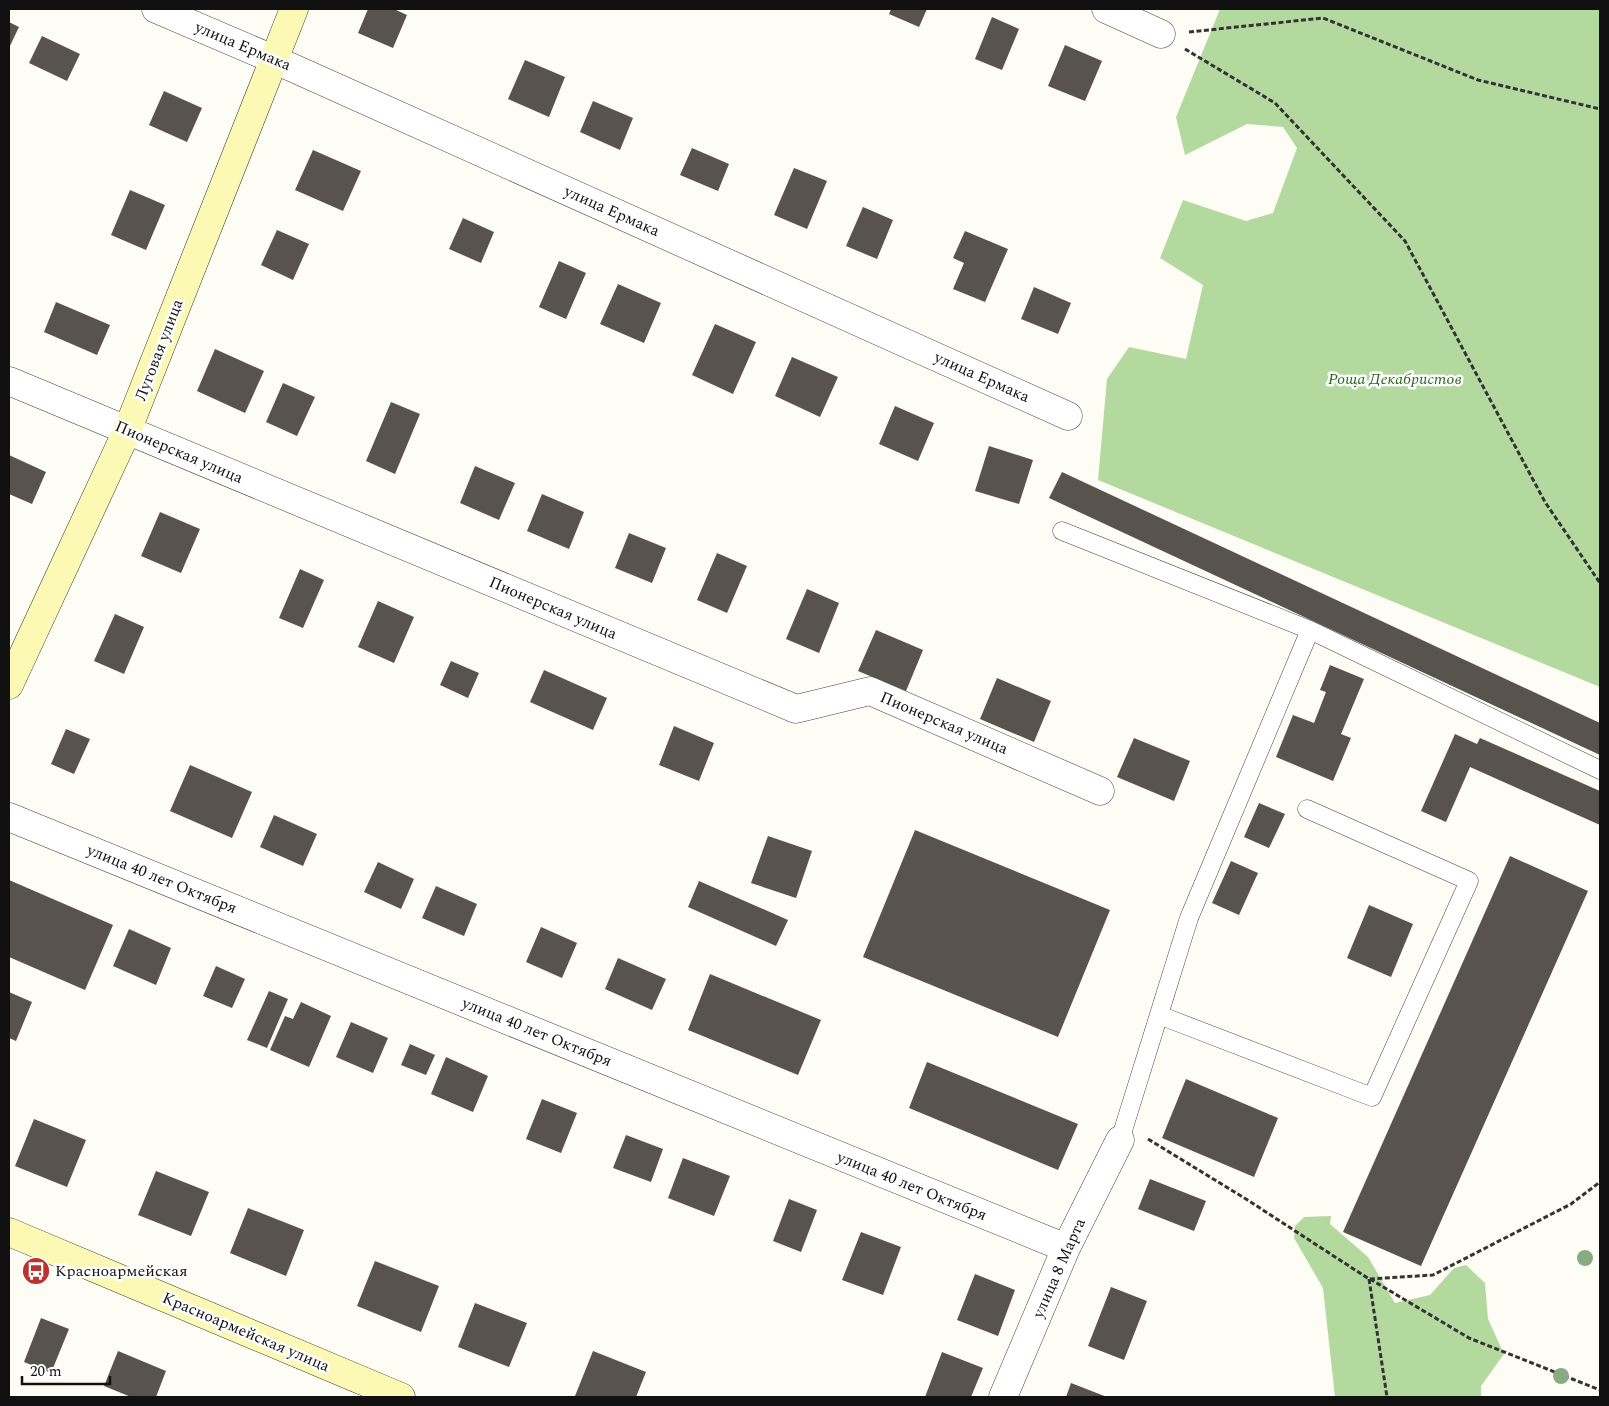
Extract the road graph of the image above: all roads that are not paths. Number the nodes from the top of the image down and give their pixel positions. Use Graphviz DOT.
graph roads {
  1 [pos="156,9"];
  2 [pos="294,9"];
  3 [pos="1106,9"];
  4 [pos="1161,34"];
  5 [pos="273,59"];
  6 [pos="9,381"];
  7 [pos="1068,416"];
  8 [pos="127,431"];
  9 [pos="1062,531"];
  10 [pos="1310,630"];
  11 [pos="9,685"];
  12 [pos="1600,770"];
  13 [pos="1100,791"];
  14 [pos="1307,810"];
  15 [pos="9,817"];
  16 [pos="1159,1015"];
  17 [pos="1122,1133"];
  18 [pos="9,1232"];
  19 [pos="1066,1248"];
  20 [pos="401,1397"];
  21 [pos="1003,1397"];
  1 -- 5 [label="street, улица Ермака"];
  2 -- 5 [label="street, Луговая улица"];
  3 -- 4 [label="street"];
  5 -- 7 [label="street, улица Ермака"];
  5 -- 8 [label="street, Луговая улица"];
  6 -- 8 [label="street, Пионерская улица"];
  8 -- 11 [label="street, Луговая улица"];
  8 -- 13 [label="street, Пионерская улица"];
  9 -- 10 [label="lane"];
  10 -- 12 [label="lane"];
  10 -- 16 [label="lane"];
  14 -- 16 [label="lane"];
  15 -- 19 [label="street, улица 40 лет Октября"];
  16 -- 17 [label="lane"];
  17 -- 19 [label="street, улица 8 Марта"];
  18 -- 20 [label="street, Красноармейская улица"];
  19 -- 21 [label="street, улица 8 Марта"];
}
